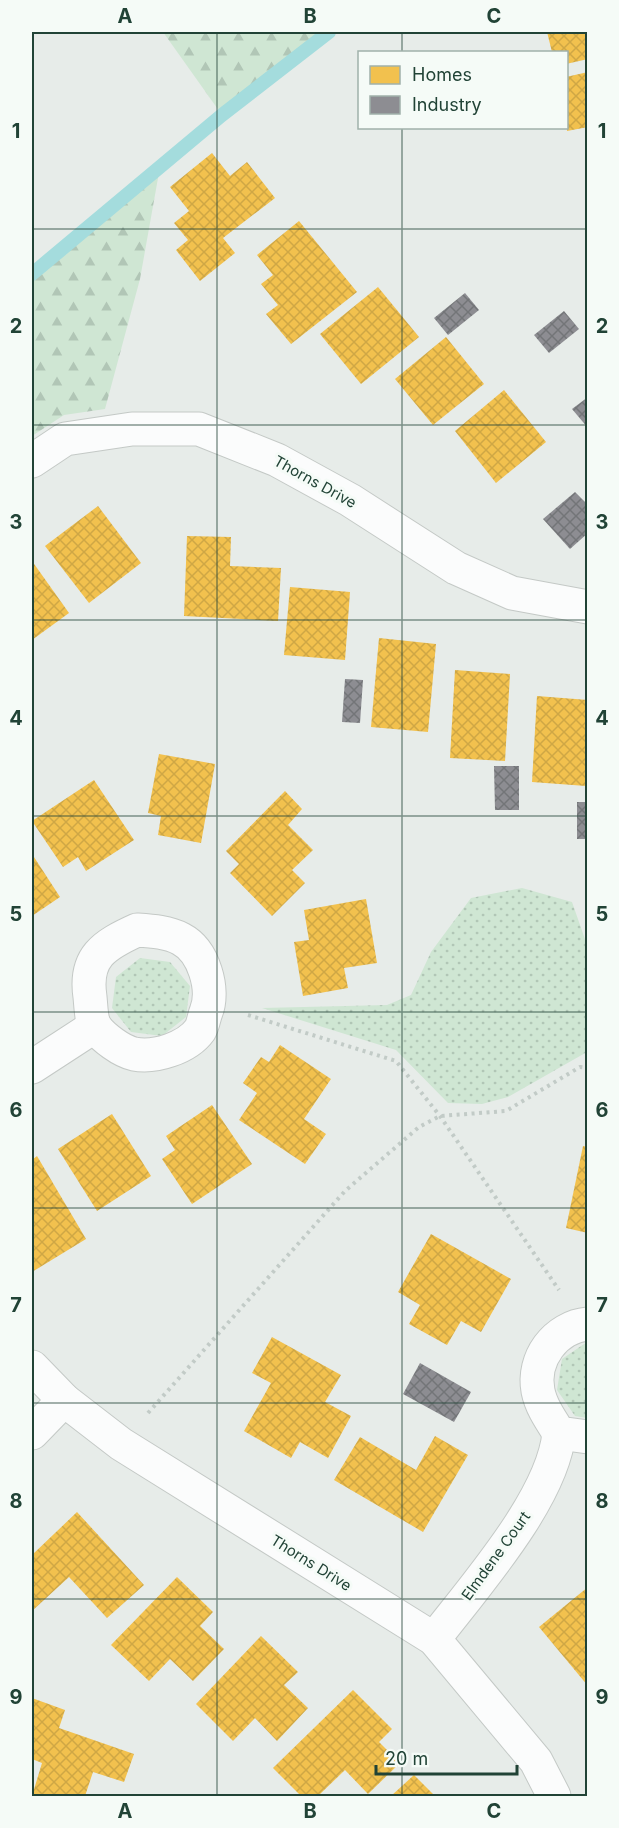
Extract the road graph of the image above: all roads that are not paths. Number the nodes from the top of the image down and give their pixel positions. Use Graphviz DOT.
graph roads {
  1 [pos="32,461"];
  2 [pos="588,607"];
  3 [pos="95,1026"];
  4 [pos="32,1067"];
  5 [pos="585,1324"];
  6 [pos="32,1367"];
  7 [pos="64,1400"];
  8 [pos="32,1433"];
  9 [pos="573,1435"];
  10 [pos="434,1639"];
  11 [pos="554,1797"];
  1 -- 2 [label="street, Thorns Drive"];
  3 -- 3 [label="street"];
  3 -- 4 [label="street"];
  5 -- 9 [label="street, Elmdene Court"];
  6 -- 7 [label="street, Thorns Drive"];
  7 -- 8 [label="street"];
  7 -- 10 [label="street, Thorns Drive"];
  9 -- 10 [label="street, Elmdene Court"];
  10 -- 11 [label="street, Thorns Drive"];
}
